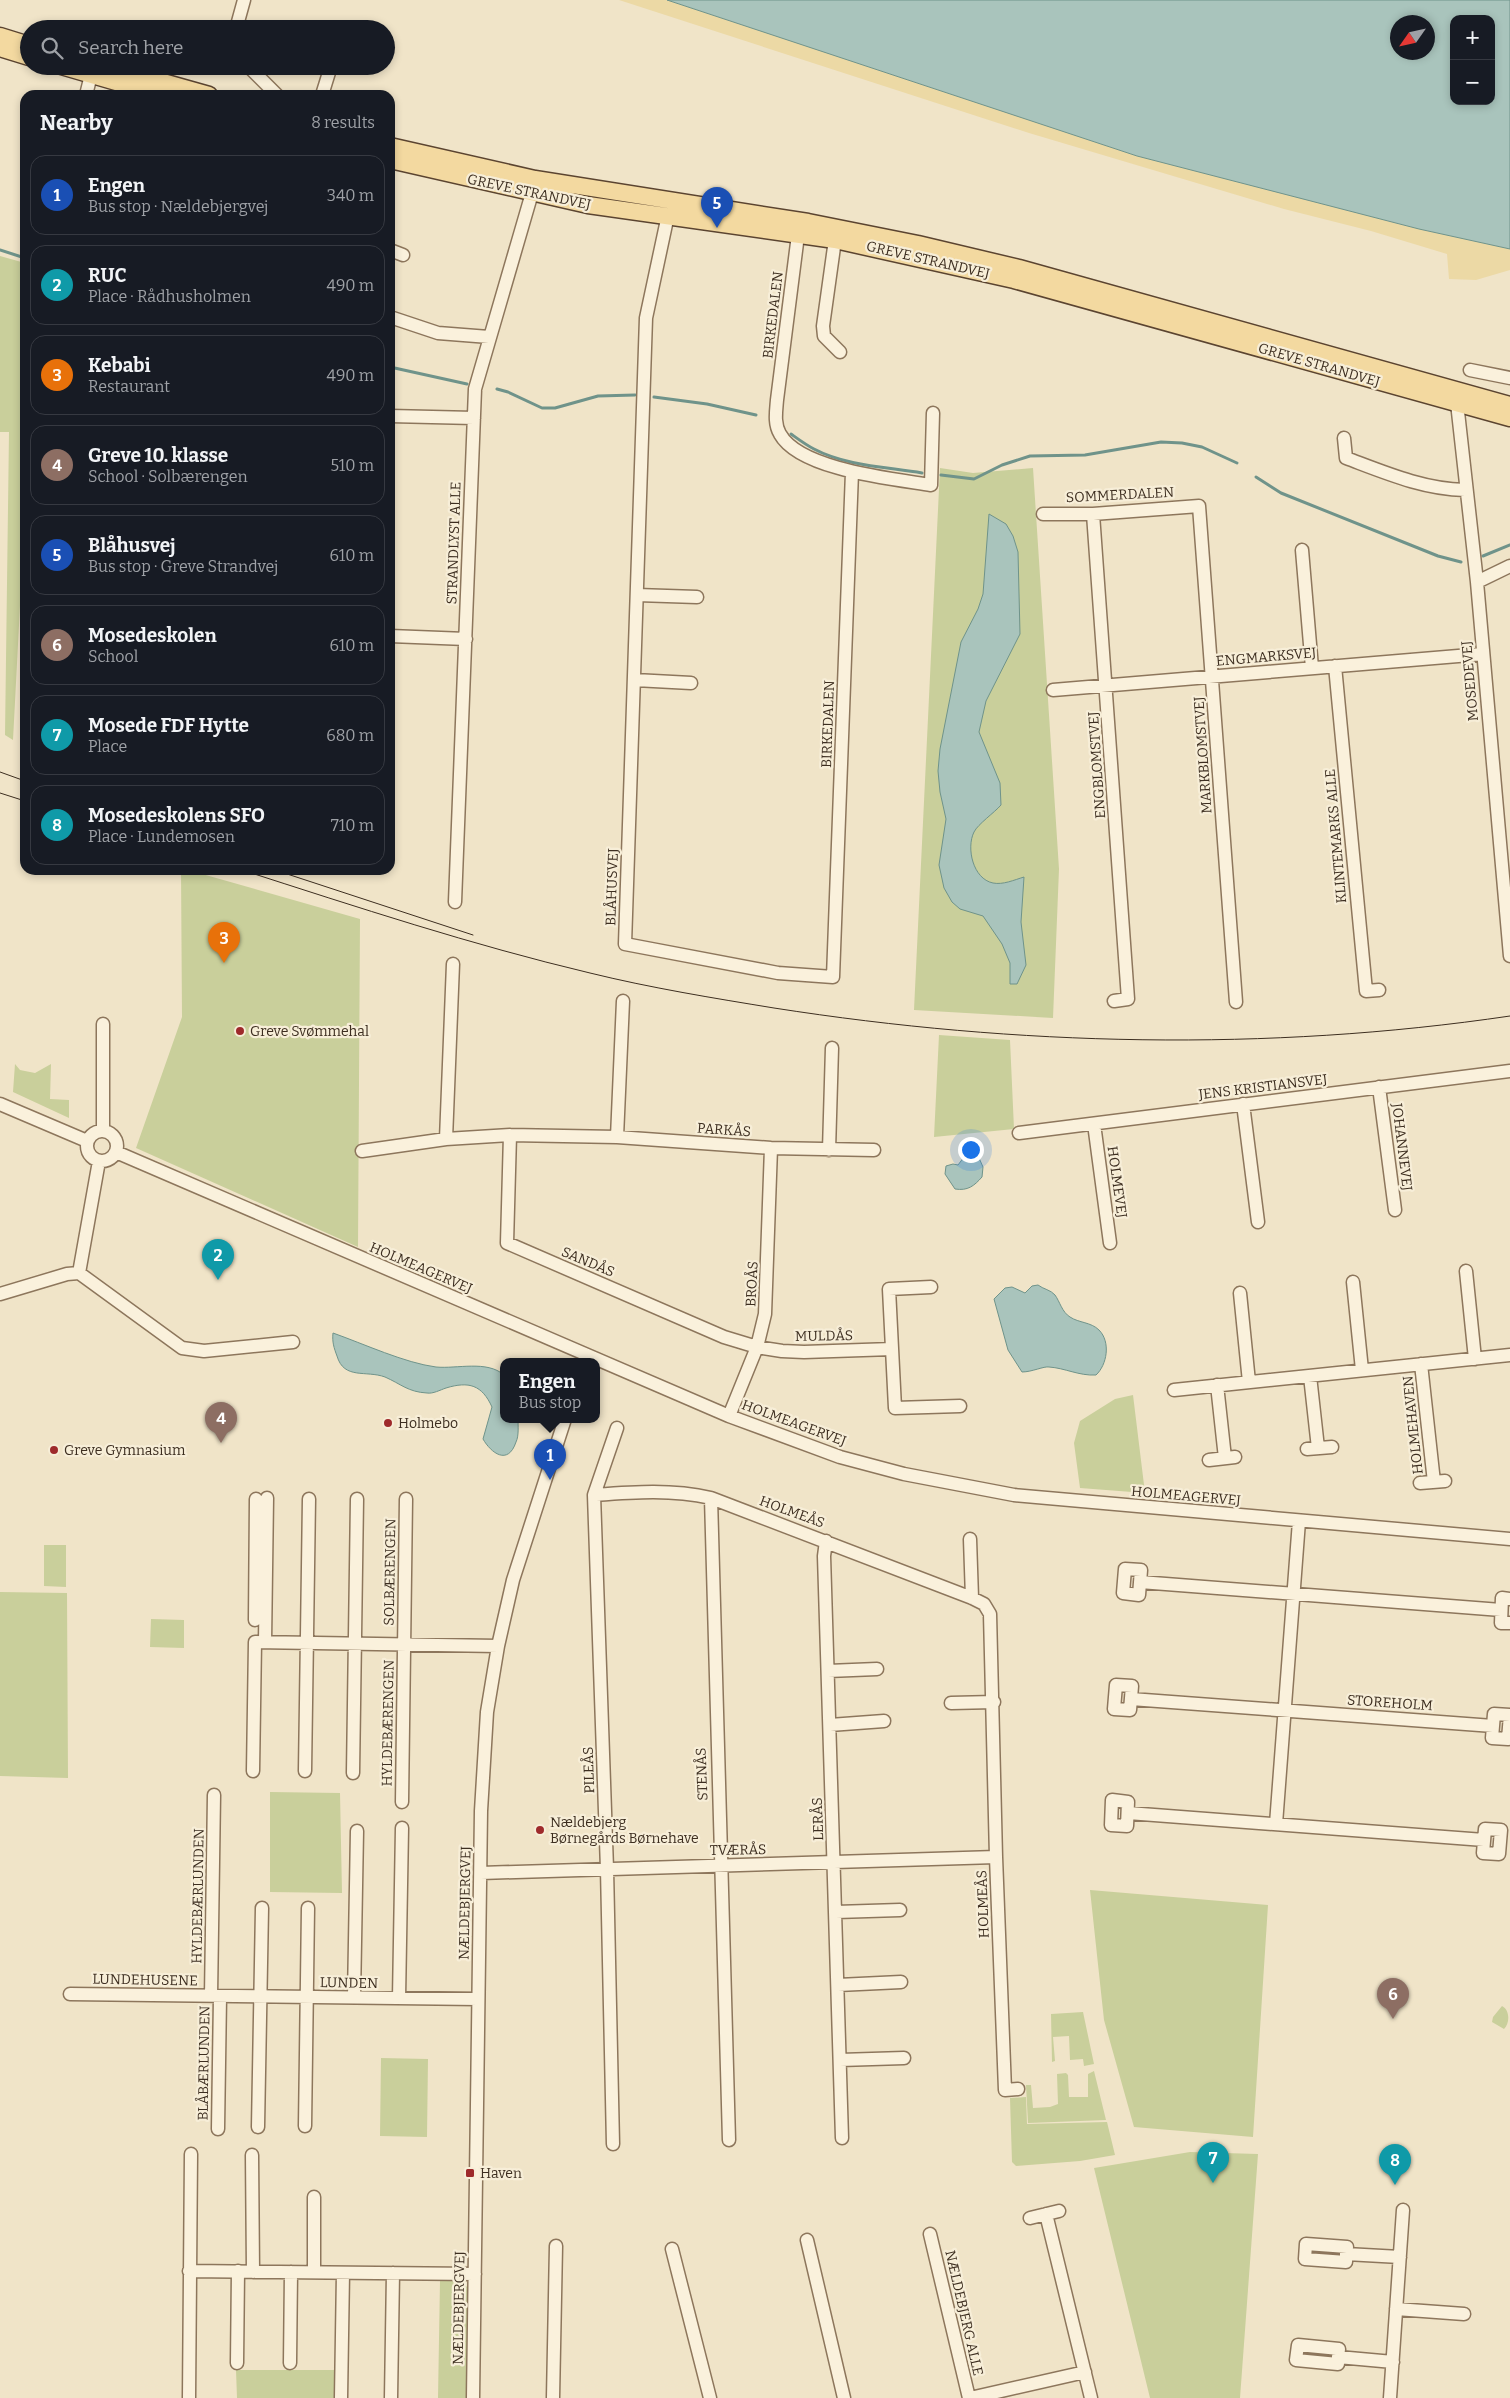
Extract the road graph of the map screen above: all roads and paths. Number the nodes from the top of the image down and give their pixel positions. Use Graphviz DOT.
graph roads {
  1 [pos="244,0"];
  2 [pos="238,20"];
  3 [pos="0,36"];
  4 [pos="20,42"];
  5 [pos="0,48"];
  6 [pos="20,54"];
  7 [pos="91,75"];
  8 [pos="138,75"];
  9 [pos="257,75"];
  10 [pos="328,75"];
  11 [pos="87,90"];
  12 [pos="144,90"];
  13 [pos="191,90"];
  14 [pos="272,90"];
  15 [pos="324,90"];
  16 [pos="395,147"];
  17 [pos="395,161"];
  18 [pos="532,193"];
  19 [pos="668,215"];
  20 [pos="798,235"];
  21 [pos="835,240"];
  22 [pos="395,252"];
  23 [pos="403,255"];
  24 [pos="395,319"];
  25 [pos="489,337"];
  26 [pos="840,352"];
  27 [pos="1470,370"];
  28 [pos="1510,378"];
  29 [pos="1457,397"];
  30 [pos="1510,405"];
  31 [pos="933,413"];
  32 [pos="395,416"];
  33 [pos="474,418"];
  34 [pos="1510,418"];
  35 [pos="1344,438"];
  36 [pos="852,472"];
  37 [pos="1465,490"];
  38 [pos="1199,506"];
  39 [pos="1043,514"];
  40 [pos="1093,514"];
  41 [pos="1302,550"];
  42 [pos="1510,566"];
  43 [pos="1477,582"];
  44 [pos="637,594"];
  45 [pos="697,596"];
  46 [pos="395,636"];
  47 [pos="466,639"];
  48 [pos="1482,654"];
  49 [pos="1335,666"];
  50 [pos="1312,668"];
  51 [pos="1212,676"];
  52 [pos="635,680"];
  53 [pos="691,683"];
  54 [pos="1106,685"];
  55 [pos="1053,690"];
  56 [pos="455,902"];
  57 [pos="1509,931"];
  58 [pos="1510,956"];
  59 [pos="453,964"];
  60 [pos="833,977"];
  61 [pos="1379,990"];
  62 [pos="1114,1000"];
  63 [pos="624,1001"];
  64 [pos="1236,1002"];
  65 [pos="103,1024"];
  66 [pos="832,1048"];
  67 [pos="1510,1071"];
  68 [pos="1379,1087"];
  69 [pos="0,1104"];
  70 [pos="1243,1104"];
  71 [pos="1094,1124"];
  72 [pos="103,1131"];
  73 [pos="1019,1133"];
  74 [pos="510,1135"];
  75 [pos="617,1137"];
  76 [pos="446,1139"];
  77 [pos="87,1142"];
  78 [pos="772,1148"];
  79 [pos="829,1150"];
  80 [pos="874,1150"];
  81 [pos="362,1151"];
  82 [pos="116,1152"];
  83 [pos="99,1161"];
  84 [pos="1395,1210"];
  85 [pos="1258,1222"];
  86 [pos="1110,1243"];
  87 [pos="1466,1271"];
  88 [pos="79,1273"];
  89 [pos="1353,1282"];
  90 [pos="931,1287"];
  91 [pos="1240,1293"];
  92 [pos="0,1294"];
  93 [pos="293,1342"];
  94 [pos="757,1347"];
  95 [pos="892,1349"];
  96 [pos="1510,1355"];
  97 [pos="585,1358"];
  98 [pos="1475,1359"];
  99 [pos="600,1364"];
  100 [pos="1421,1364"];
  101 [pos="1362,1370"];
  102 [pos="1310,1376"];
  103 [pos="1249,1382"];
  104 [pos="1217,1385"];
  105 [pos="1174,1390"];
  106 [pos="960,1406"];
  107 [pos="728,1416"];
  108 [pos="564,1423"];
  109 [pos="617,1428"];
  110 [pos="1332,1447"];
  111 [pos="1209,1460"];
  112 [pos="1420,1483"];
  113 [pos="594,1495"];
  114 [pos="711,1498"];
  115 [pos="309,1499"];
  116 [pos="357,1499"];
  117 [pos="406,1499"];
  118 [pos="1299,1521"];
  119 [pos="970,1539"];
  120 [pos="1510,1539"];
  121 [pos="826,1541"];
  122 [pos="1140,1582"];
  123 [pos="1294,1594"];
  124 [pos="972,1598"];
  125 [pos="1510,1599"];
  126 [pos="1501,1610"];
  127 [pos="255,1620"];
  128 [pos="1510,1624"];
  129 [pos="260,1642"];
  130 [pos="307,1643"];
  131 [pos="355,1644"];
  132 [pos="404,1644"];
  133 [pos="498,1646"];
  134 [pos="877,1669"];
  135 [pos="828,1671"];
  136 [pos="1131,1698"];
  137 [pos="994,1702"];
  138 [pos="951,1703"];
  139 [pos="1285,1710"];
  140 [pos="884,1721"];
  141 [pos="830,1725"];
  142 [pos="1493,1726"];
  143 [pos="305,1771"];
  144 [pos="253,1772"];
  145 [pos="353,1773"];
  146 [pos="214,1796"];
  147 [pos="402,1802"];
  148 [pos="1128,1813"];
  149 [pos="1276,1824"];
  150 [pos="402,1828"];
  151 [pos="357,1831"];
  152 [pos="1484,1840"];
  153 [pos="996,1857"];
  154 [pos="834,1863"];
  155 [pos="720,1865"];
  156 [pos="607,1869"];
  157 [pos="481,1873"];
  158 [pos="262,1908"];
  159 [pos="308,1908"];
  160 [pos="900,1910"];
  161 [pos="836,1912"];
  162 [pos="901,1982"];
  163 [pos="838,1985"];
  164 [pos="70,1994"];
  165 [pos="216,1997"];
  166 [pos="260,1997"];
  167 [pos="307,1997"];
  168 [pos="354,1997"];
  169 [pos="399,1998"];
  170 [pos="478,1999"];
  171 [pos="904,2058"];
  172 [pos="840,2060"];
  173 [pos="1018,2090"];
  174 [pos="305,2126"];
  175 [pos="258,2127"];
  176 [pos="218,2129"];
  177 [pos="842,2138"];
  178 [pos="729,2140"];
  179 [pos="613,2144"];
  180 [pos="191,2154"];
  181 [pos="252,2155"];
  182 [pos="314,2197"];
  183 [pos="1403,2210"];
  184 [pos="1030,2218"];
  185 [pos="930,2234"];
  186 [pos="807,2240"];
  187 [pos="556,2246"];
  188 [pos="672,2249"];
  189 [pos="1346,2254"];
  190 [pos="1400,2257"];
  191 [pos="189,2271"];
  192 [pos="238,2272"];
  193 [pos="253,2272"];
  194 [pos="291,2272"];
  195 [pos="314,2272"];
  196 [pos="342,2273"];
  197 [pos="393,2274"];
  198 [pos="475,2274"];
  199 [pos="1396,2309"];
  200 [pos="1464,2314"];
  201 [pos="1338,2357"];
  202 [pos="1393,2362"];
  203 [pos="237,2363"];
  204 [pos="290,2363"];
  205 [pos="1085,2372"];
  206 [pos="189,2398"];
  207 [pos="342,2398"];
  208 [pos="391,2398"];
  209 [pos="473,2398"];
  210 [pos="553,2398"];
  211 [pos="710,2398"];
  212 [pos="844,2398"];
  213 [pos="969,2398"];
  214 [pos="1091,2398"];
  215 [pos="1390,2398"];
  1 -- 2 [label="street"];
  3 -- 4 [label="main road"];
  5 -- 6 [label="main road"];
  7 -- 11 [label="street"];
  7 -- 12 [label="main road"];
  8 -- 13 [label="main road"];
  9 -- 14 [label="street"];
  10 -- 15 [label="street"];
  16 -- 29 [label="main road, GREVE STRANDVEJ"];
  17 -- 18 [label="main road, GREVE STRANDVEJ"];
  18 -- 19 [label="main road, GREVE STRANDVEJ"];
  18 -- 25 [label="street, STRANDLYST ALLE"];
  19 -- 20 [label="main road, GREVE STRANDVEJ"];
  19 -- 44 [label="street, BLÅHUSVEJ"];
  20 -- 21 [label="main road, GREVE STRANDVEJ"];
  20 -- 36 [label="street, BIRKEDALEN"];
  21 -- 26 [label="street"];
  21 -- 29 [label="main road, GREVE STRANDVEJ"];
  22 -- 23 [label="street"];
  24 -- 25 [label="street"];
  25 -- 33 [label="street, STRANDLYST ALLE"];
  27 -- 28 [label="street"];
  29 -- 30 [label="main road"];
  29 -- 34 [label="main road"];
  29 -- 37 [label="street, MOSEDEVEJ"];
  31 -- 36 [label="street, BIRKEDALEN"];
  32 -- 33 [label="street"];
  33 -- 47 [label="street, STRANDLYST ALLE"];
  35 -- 37 [label="street"];
  36 -- 60 [label="street, BIRKEDALEN"];
  37 -- 43 [label="street, MOSEDEVEJ"];
  38 -- 40 [label="street, SOMMERDALEN"];
  38 -- 51 [label="street, MARKBLOMSTVEJ"];
  39 -- 40 [label="street, SOMMERDALEN"];
  40 -- 54 [label="street, ENGBLOMSTVEJ"];
  41 -- 50 [label="street"];
  42 -- 43 [label="street"];
  43 -- 48 [label="street, MOSEDEVEJ"];
  44 -- 45 [label="street"];
  44 -- 52 [label="street, BLÅHUSVEJ"];
  46 -- 47 [label="street"];
  47 -- 56 [label="street, STRANDLYST ALLE"];
  48 -- 49 [label="street, ENGMARKSVEJ"];
  48 -- 57 [label="street, MOSEDEVEJ"];
  49 -- 50 [label="street, ENGMARKSVEJ"];
  49 -- 61 [label="street, KLINTEMARKS ALLE"];
  50 -- 51 [label="street, ENGMARKSVEJ"];
  51 -- 54 [label="street, ENGMARKSVEJ"];
  51 -- 64 [label="street, MARKBLOMSTVEJ"];
  52 -- 53 [label="street"];
  52 -- 60 [label="street, BLÅHUSVEJ"];
  54 -- 55 [label="street, ENGMARKSVEJ"];
  54 -- 62 [label="street, ENGBLOMSTVEJ"];
  57 -- 58 [label="street, MOSEDEVEJ"];
  59 -- 76 [label="street"];
  63 -- 75 [label="street"];
  65 -- 72 [label="street"];
  66 -- 79 [label="street"];
  67 -- 68 [label="street, JENS KRISTIANSVEJ"];
  68 -- 70 [label="street, JENS KRISTIANSVEJ"];
  68 -- 84 [label="street, JOHANNEVEJ"];
  69 -- 77 [label="street"];
  70 -- 71 [label="street, JENS KRISTIANSVEJ"];
  70 -- 85 [label="street"];
  71 -- 73 [label="street, JENS KRISTIANSVEJ"];
  71 -- 86 [label="street, HOLMEVEJ"];
  72 -- 77 [label="street"];
  72 -- 82 [label="street"];
  74 -- 75 [label="street, PARKÅS"];
  74 -- 76 [label="street, PARKÅS"];
  74 -- 94 [label="street, SANDÅS"];
  75 -- 78 [label="street, PARKÅS"];
  76 -- 81 [label="street, PARKÅS"];
  77 -- 83 [label="street"];
  78 -- 79 [label="street, PARKÅS"];
  78 -- 94 [label="street, BROÅS"];
  79 -- 80 [label="street, PARKÅS"];
  82 -- 83 [label="street"];
  82 -- 97 [label="street, HOLMEAGERVEJ"];
  83 -- 88 [label="street"];
  87 -- 98 [label="street"];
  88 -- 92 [label="street"];
  88 -- 93 [label="street"];
  89 -- 101 [label="street"];
  90 -- 95 [label="street"];
  91 -- 103 [label="street"];
  94 -- 95 [label="street, MULDÅS"];
  94 -- 107 [label="street, BROÅS"];
  95 -- 106 [label="street"];
  96 -- 98 [label="street, HOLMEHAVEN"];
  98 -- 100 [label="street, HOLMEHAVEN"];
  99 -- 107 [label="street, HOLMEAGERVEJ"];
  100 -- 101 [label="street, HOLMEHAVEN"];
  100 -- 112 [label="street, HOLMEHAVEN"];
  101 -- 102 [label="street, HOLMEHAVEN"];
  102 -- 103 [label="street, HOLMEHAVEN"];
  102 -- 110 [label="street"];
  103 -- 104 [label="street, HOLMEHAVEN"];
  104 -- 105 [label="street, HOLMEHAVEN"];
  104 -- 111 [label="street"];
  107 -- 118 [label="street, HOLMEAGERVEJ"];
  108 -- 133 [label="street, NÆLDEBJERGVEJ"];
  109 -- 113 [label="street, PILEÅS"];
  113 -- 114 [label="street, HOLMEÅS"];
  113 -- 156 [label="street, PILEÅS"];
  114 -- 121 [label="street, HOLMEÅS"];
  114 -- 155 [label="street, STENÅS"];
  115 -- 130 [label="street"];
  116 -- 131 [label="street"];
  117 -- 132 [label="street, SOLBÆRENGEN"];
  118 -- 120 [label="street, HOLMEAGERVEJ"];
  118 -- 123 [label="street"];
  119 -- 124 [label="street"];
  121 -- 124 [label="street, HOLMEÅS"];
  121 -- 135 [label="street, LERÅS"];
  122 -- 123 [label="street"];
  123 -- 126 [label="street"];
  123 -- 139 [label="street"];
  124 -- 137 [label="street, HOLMEÅS"];
  125 -- 126 [label="street"];
  126 -- 128 [label="street"];
  127 -- 129 [label="street"];
  129 -- 130 [label="street"];
  129 -- 144 [label="street"];
  130 -- 131 [label="street"];
  130 -- 143 [label="street"];
  131 -- 132 [label="street"];
  131 -- 145 [label="street"];
  132 -- 133 [label="street"];
  132 -- 147 [label="street, HYLDEBÆRENGEN"];
  133 -- 157 [label="street, NÆLDEBJERGVEJ"];
  134 -- 135 [label="street"];
  135 -- 141 [label="street, LERÅS"];
  136 -- 139 [label="street, STOREHOLM"];
  137 -- 138 [label="street"];
  137 -- 153 [label="street, HOLMEÅS"];
  139 -- 142 [label="street, STOREHOLM"];
  139 -- 149 [label="street"];
  140 -- 141 [label="street"];
  141 -- 154 [label="street, LERÅS"];
  146 -- 165 [label="street, HYLDEBÆRLUNDEN"];
  148 -- 149 [label="street"];
  149 -- 152 [label="street"];
  150 -- 169 [label="street"];
  151 -- 168 [label="street"];
  153 -- 154 [label="street, TVÆRÅS"];
  153 -- 173 [label="street, HOLMEÅS"];
  154 -- 155 [label="street, TVÆRÅS"];
  154 -- 161 [label="street, LERÅS"];
  155 -- 156 [label="street, TVÆRÅS"];
  155 -- 178 [label="street, STENÅS"];
  156 -- 157 [label="street, TVÆRÅS"];
  156 -- 179 [label="street, PILEÅS"];
  157 -- 170 [label="street, NÆLDEBJERGVEJ"];
  158 -- 166 [label="street"];
  159 -- 167 [label="street"];
  160 -- 161 [label="street"];
  161 -- 163 [label="street, LERÅS"];
  162 -- 163 [label="street"];
  163 -- 172 [label="street, LERÅS"];
  164 -- 165 [label="street, LUNDEHUSENE"];
  165 -- 166 [label="street, LUNDEN"];
  165 -- 176 [label="street, BLÅBÆRLUNDEN"];
  166 -- 167 [label="street, LUNDEN"];
  166 -- 175 [label="street"];
  167 -- 168 [label="street, LUNDEN"];
  167 -- 174 [label="street"];
  168 -- 169 [label="street, LUNDEN"];
  169 -- 170 [label="street, LUNDEN"];
  170 -- 198 [label="street, NÆLDEBJERGVEJ"];
  171 -- 172 [label="street"];
  172 -- 177 [label="street, LERÅS"];
  180 -- 191 [label="street"];
  181 -- 193 [label="street"];
  182 -- 195 [label="street"];
  183 -- 190 [label="street"];
  184 -- 205 [label="street"];
  185 -- 213 [label="street, NÆLDEBJERG ALLE"];
  186 -- 212 [label="street"];
  187 -- 210 [label="street"];
  188 -- 211 [label="street"];
  189 -- 190 [label="street"];
  190 -- 199 [label="street"];
  191 -- 192 [label="street"];
  191 -- 206 [label="street"];
  192 -- 193 [label="street"];
  192 -- 203 [label="street"];
  193 -- 194 [label="street"];
  194 -- 195 [label="street"];
  194 -- 204 [label="street"];
  195 -- 196 [label="street"];
  196 -- 197 [label="street"];
  196 -- 207 [label="street"];
  197 -- 198 [label="street"];
  197 -- 208 [label="street"];
  198 -- 209 [label="street, NÆLDEBJERGVEJ"];
  199 -- 200 [label="street"];
  199 -- 202 [label="street"];
  201 -- 202 [label="street"];
  202 -- 215 [label="street"];
  205 -- 213 [label="street, NÆLDEBJERG ALLE"];
  205 -- 214 [label="street"];
}
